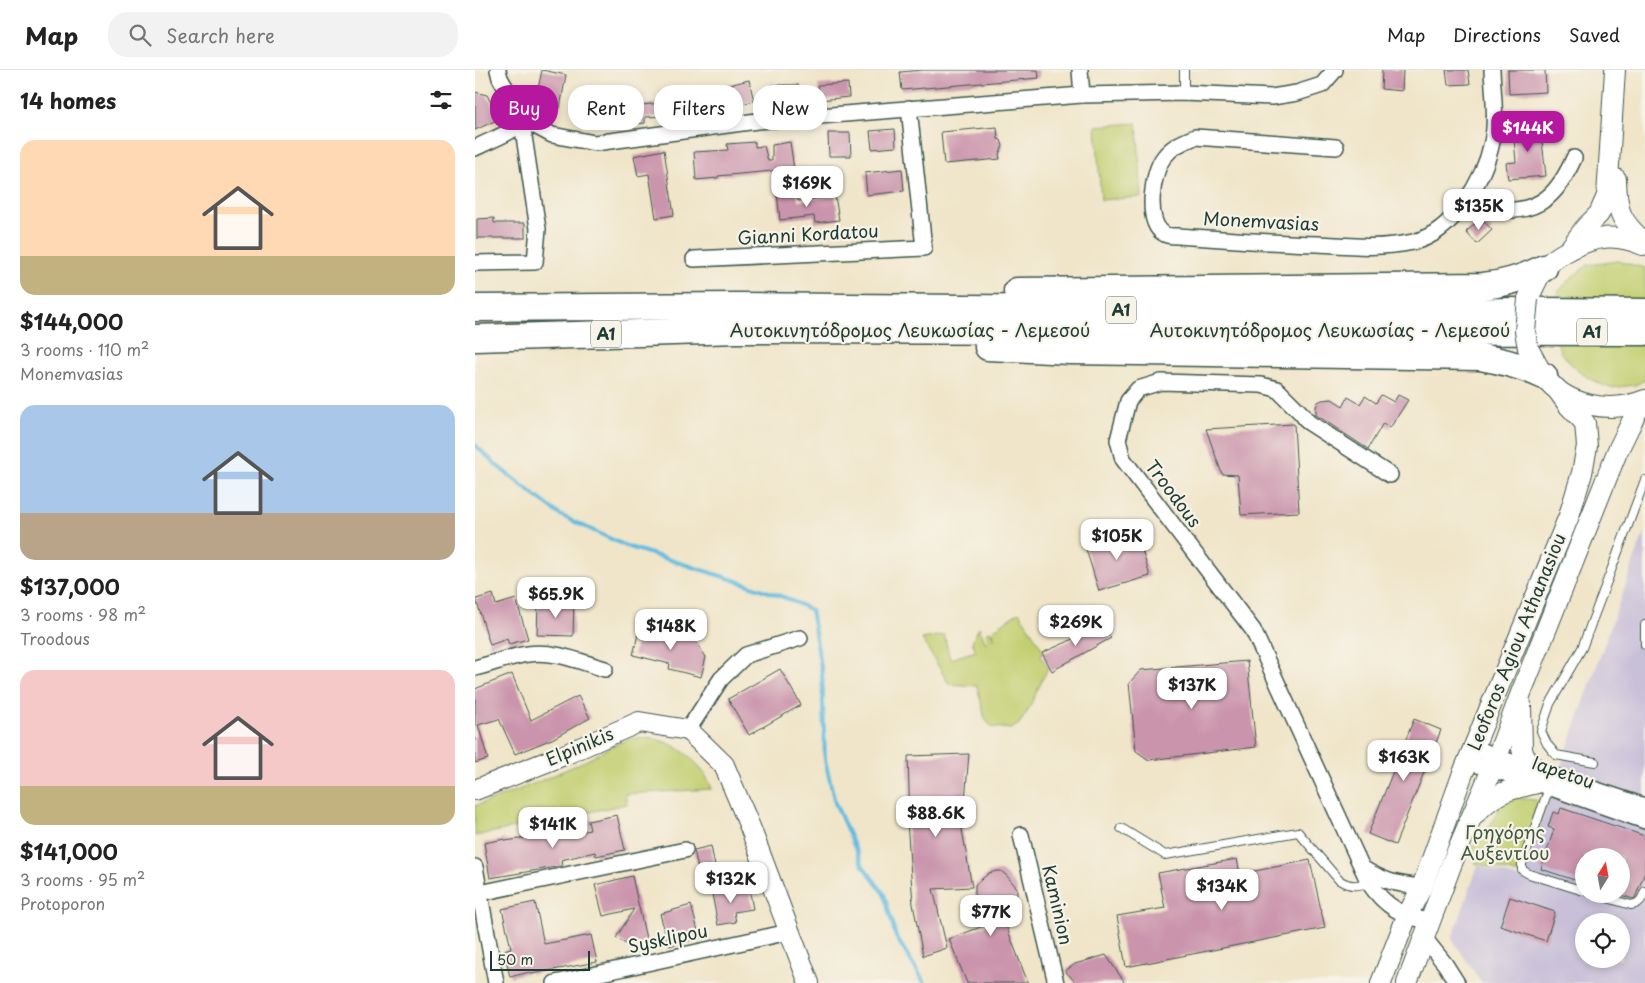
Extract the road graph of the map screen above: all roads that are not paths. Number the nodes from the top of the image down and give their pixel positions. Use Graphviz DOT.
graph roads {
  1 [pos="498,70"];
  2 [pos="1079,70"];
  3 [pos="1184,70"];
  4 [pos="1335,70"];
  5 [pos="1492,70"];
  6 [pos="1615,70"];
  7 [pos="1627,70"];
  8 [pos="504,85"];
  9 [pos="1183,93"];
  10 [pos="1082,95"];
  11 [pos="909,108"];
  12 [pos="508,130"];
  13 [pos="524,130"];
  14 [pos="541,130"];
  15 [pos="1336,147"];
  16 [pos="475,148"];
  17 [pos="1575,158"];
  18 [pos="1467,199"];
  19 [pos="1645,244"];
  20 [pos="1569,250"];
  21 [pos="694,259"];
  22 [pos="475,263"];
  23 [pos="1544,268"];
  24 [pos="475,308"];
  25 [pos="1645,312"];
  26 [pos="737,318"];
  27 [pos="1645,332"];
  28 [pos="475,338"];
  29 [pos="1550,382"];
  30 [pos="1645,401"];
  31 [pos="1390,475"];
  32 [pos="1645,480"];
  33 [pos="1645,626"];
  34 [pos="800,638"];
  35 [pos="1645,644"];
  36 [pos="475,668"];
  37 [pos="605,669"];
  38 [pos="1521,693"];
  39 [pos="688,730"];
  40 [pos="1471,754"];
  41 [pos="1595,762"];
  42 [pos="1494,763"];
  43 [pos="1541,780"];
  44 [pos="475,790"];
  45 [pos="1645,806"];
  46 [pos="1472,817"];
  47 [pos="1645,821"];
  48 [pos="1121,828"];
  49 [pos="1021,835"];
  50 [pos="685,850"];
  51 [pos="475,867"];
  52 [pos="1361,867"];
  53 [pos="1369,884"];
  54 [pos="1422,887"];
  55 [pos="1575,888"];
  56 [pos="1645,891"];
  57 [pos="480,893"];
  58 [pos="1624,903"];
  59 [pos="1407,916"];
  60 [pos="1427,930"];
  61 [pos="789,932"];
  62 [pos="496,983"];
  63 [pos="555,983"];
  64 [pos="809,983"];
  65 [pos="1056,983"];
  66 [pos="1381,983"];
  67 [pos="1407,983"];
  68 [pos="1457,983"];
  1 -- 8 [label="street"];
  2 -- 10 [label="street"];
  3 -- 9 [label="lane"];
  4 -- 9 [label="street"];
  5 -- 18 [label="street, Monemvasias"];
  6 -- 20 [label="main road"];
  7 -- 19 [label="main road"];
  9 -- 10 [label="street"];
  10 -- 11 [label="street"];
  11 -- 14 [label="street"];
  11 -- 21 [label="street, Gianni Kordatou"];
  12 -- 16 [label="street"];
  13 -- 22 [label="street"];
  15 -- 18 [label="street, Monemvasias"];
  17 -- 18 [label="street"];
  19 -- 20 [label="main road"];
  20 -- 23 [label="main road"];
  23 -- 26 [label="highway"];
  23 -- 29 [label="main road, Leoforos Agiou Athanasiou, bridge"];
  24 -- 26 [label="highway, Αυτοκινητόδρομος Λευκωσίας - Λεμεσού / A1"];
  25 -- 26 [label="highway, Αυτοκινητόδρομος Λευκωσίας - Λεμεσού / A1"];
  26 -- 27 [label="highway, Αυτοκινητόδρομος Λευκωσίας - Λεμεσού / A1"];
  26 -- 28 [label="highway, Αυτοκινητόδρομος Λευκωσίας - Λεμεσού / A1"];
  26 -- 29 [label="highway"];
  29 -- 30 [label="main road"];
  29 -- 40 [label="main road, Leoforos Agiou Athanasiou"];
  30 -- 38 [label="main road, Leoforos Agiou Athanasiou"];
  31 -- 52 [label="street, Troodous"];
  32 -- 41 [label="lane"];
  33 -- 35 [label="lane"];
  34 -- 39 [label="street"];
  36 -- 37 [label="street"];
  38 -- 42 [label="main road, Leoforos Agiou Athanasiou"];
  38 -- 43 [label="main road"];
  39 -- 44 [label="main road, Elpinikis"];
  39 -- 61 [label="main road"];
  40 -- 42 [label="street, Iapetou"];
  40 -- 54 [label="main road, Leoforos Agiou Athanasiou"];
  42 -- 43 [label="street, Iapetou"];
  42 -- 46 [label="main road, Leoforos Agiou Athanasiou"];
  43 -- 45 [label="street, Iapetou"];
  43 -- 46 [label="main road"];
  43 -- 47 [label="street, Iapetou"];
  43 -- 55 [label="lane"];
  46 -- 60 [label="main road, Leoforos Agiou Athanasiou"];
  48 -- 53 [label="lane"];
  49 -- 65 [label="street, Kaminion"];
  50 -- 57 [label="street"];
  51 -- 57 [label="street"];
  52 -- 53 [label="street, Troodous"];
  52 -- 54 [label="street"];
  53 -- 59 [label="street, Troodous"];
  54 -- 59 [label="main road, Leoforos Agiou Athanasiou"];
  56 -- 58 [label="lane"];
  57 -- 62 [label="street"];
  59 -- 60 [label="street, Troodous"];
  59 -- 66 [label="main road, Leoforos Agiou Athanasiou"];
  60 -- 67 [label="main road, Leoforos Agiou Athanasiou"];
  60 -- 68 [label="street"];
  61 -- 63 [label="street, Sysklipou"];
  61 -- 64 [label="main road"];
}
